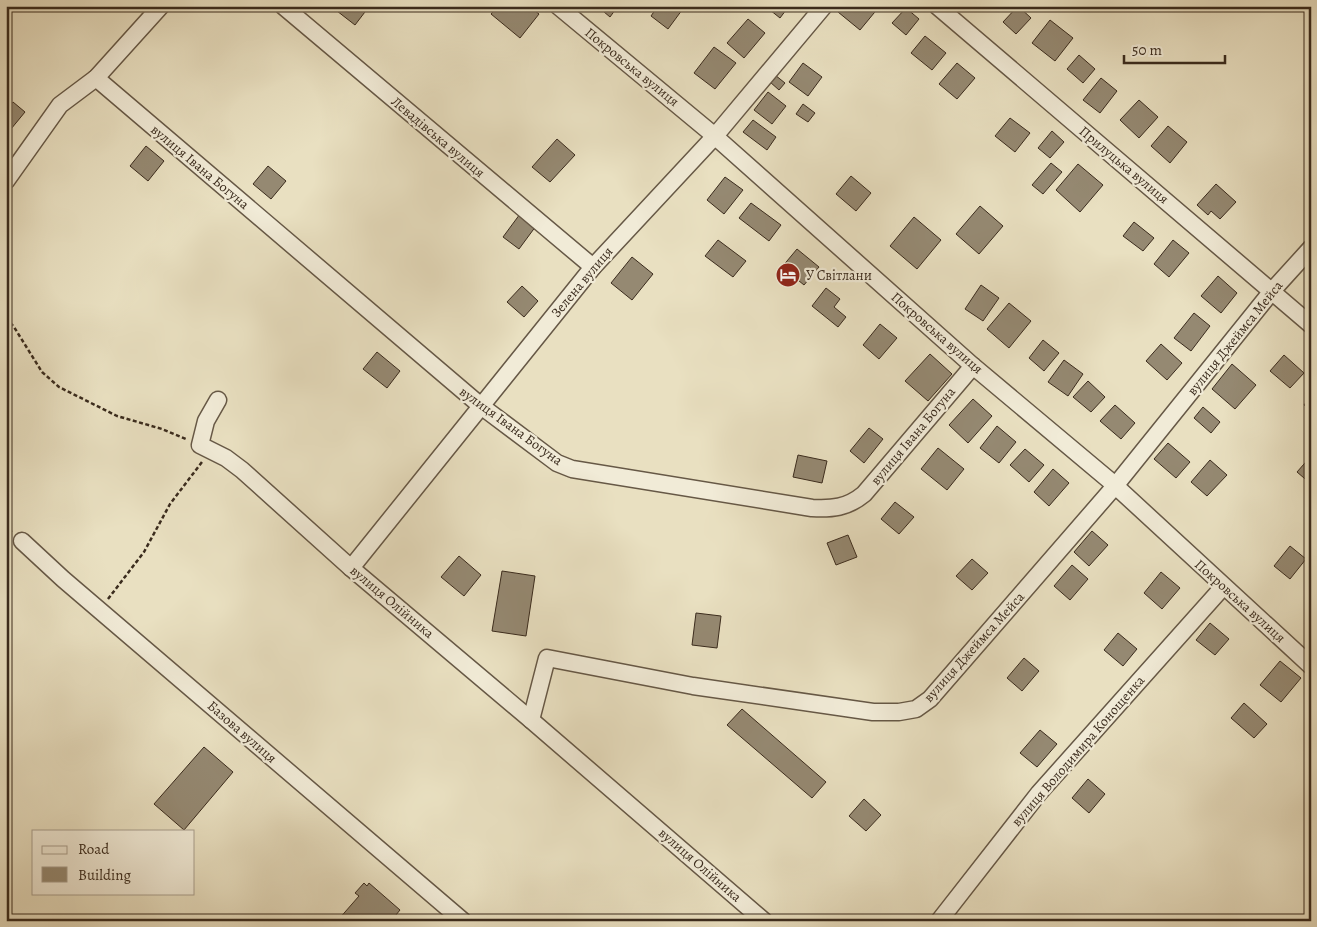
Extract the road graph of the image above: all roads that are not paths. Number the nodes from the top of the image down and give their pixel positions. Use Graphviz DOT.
graph roads {
  1 [pos="161,6"];
  2 [pos="283,6"];
  3 [pos="558,6"];
  4 [pos="824,6"];
  5 [pos="937,6"];
  6 [pos="96,78"];
  7 [pos="715,136"];
  8 [pos="6,181"];
  9 [pos="1311,248"];
  10 [pos="593,267"];
  11 [pos="1272,291"];
  12 [pos="1311,325"];
  13 [pos="973,366"];
  14 [pos="218,400"];
  15 [pos="481,406"];
  16 [pos="1116,486"];
  17 [pos="22,541"];
  18 [pos="351,568"];
  19 [pos="1223,587"];
  20 [pos="1311,666"];
  21 [pos="531,720"];
  22 [pos="463,921"];
  23 [pos="764,921"];
  24 [pos="939,921"];
  1 -- 6 [label="street"];
  2 -- 10 [label="street, Левадівська вулиця"];
  3 -- 7 [label="street, Покровська вулиця"];
  4 -- 7 [label="street, Зелена вулиця"];
  5 -- 11 [label="street, Прилуцька вулиця"];
  6 -- 8 [label="street"];
  6 -- 15 [label="street, вулиця Івана Богуна"];
  7 -- 10 [label="street, Зелена вулиця"];
  7 -- 13 [label="street, Покровська вулиця"];
  9 -- 11 [label="street, вулиця Джеймса Мейса"];
  10 -- 15 [label="street, Зелена вулиця"];
  11 -- 12 [label="street, Прилуцька вулиця"];
  11 -- 16 [label="street, вулиця Джеймса Мейса"];
  13 -- 15 [label="street, вулиця Івана Богуна"];
  13 -- 16 [label="street, Покровська вулиця"];
  14 -- 18 [label="street, вулиця Олійника"];
  15 -- 18 [label="street, Зелена вулиця"];
  16 -- 19 [label="street, Покровська вулиця"];
  16 -- 21 [label="street, вулиця Джеймса Мейса"];
  17 -- 22 [label="street, Базова вулиця"];
  18 -- 21 [label="street, вулиця Олійника"];
  19 -- 20 [label="street, Покровська вулиця"];
  19 -- 24 [label="street, вулиця Володимира Конощенка"];
  21 -- 23 [label="street, вулиця Олійника"];
}
